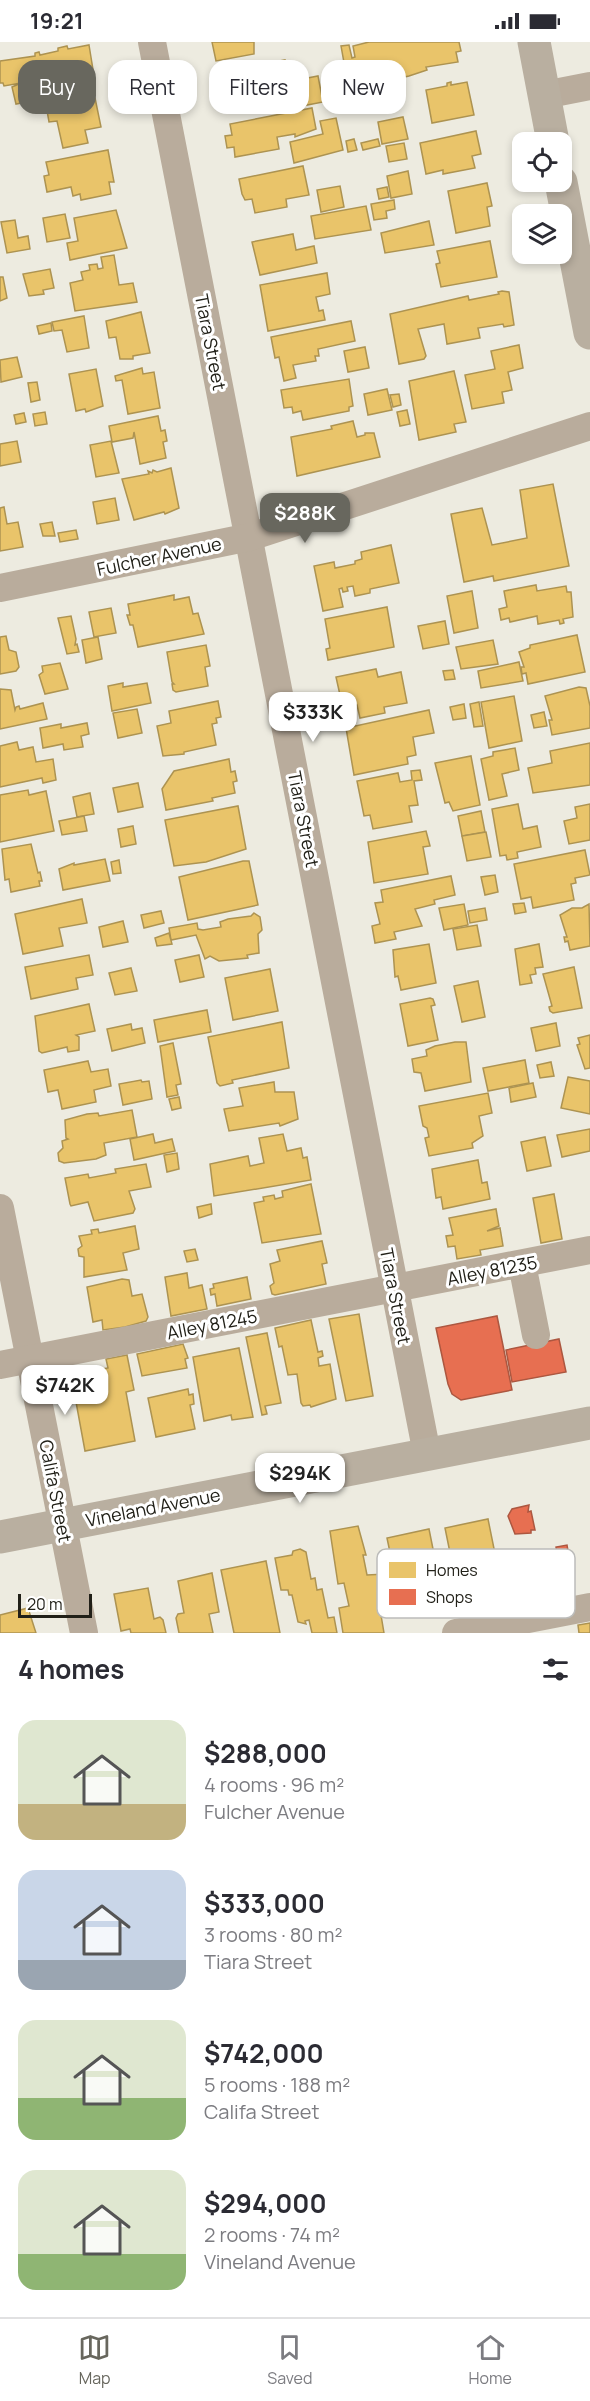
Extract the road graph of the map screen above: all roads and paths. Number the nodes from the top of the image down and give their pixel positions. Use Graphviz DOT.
graph roads {
  1 [pos="152,42"];
  2 [pos="534,42"];
  3 [pos="590,86"];
  4 [pos="544,95"];
  5 [pos="551,132"];
  6 [pos="563,192"];
  7 [pos="590,333"];
  8 [pos="590,426"];
  9 [pos="250,537"];
  10 [pos="0,588"];
  11 [pos="0,1208"];
  12 [pos="590,1250"];
  13 [pos="522,1264"];
  14 [pos="394,1289"];
  15 [pos="536,1335"];
  16 [pos="29,1359"];
  17 [pos="0,1365"];
  18 [pos="590,1423"];
  19 [pos="427,1454"];
  20 [pos="63,1524"];
  21 [pos="0,1537"];
  22 [pos="590,1607"];
  23 [pos="575,1610"];
  24 [pos="533,1618"];
  25 [pos="84,1633"];
  26 [pos="456,1633"];
  1 -- 9 [label="street, Tiara Street"];
  2 -- 4 [label="main road"];
  3 -- 4 [label="street"];
  4 -- 5 [label="main road"];
  6 -- 7 [label="main road"];
  8 -- 9 [label="street, Fulcher Avenue"];
  9 -- 10 [label="street, Fulcher Avenue"];
  9 -- 14 [label="street, Tiara Street"];
  11 -- 16 [label="street, Califa Street"];
  12 -- 13 [label="street, Alley 81235"];
  13 -- 14 [label="street, Alley 81235"];
  13 -- 15 [label="street"];
  14 -- 16 [label="street, Alley 81245"];
  14 -- 19 [label="street, Tiara Street"];
  16 -- 17 [label="street, Alley 81245"];
  16 -- 20 [label="street, Califa Street"];
  18 -- 19 [label="main road, Vineland Avenue"];
  19 -- 20 [label="main road, Vineland Avenue"];
  20 -- 21 [label="main road, Vineland Avenue"];
  20 -- 25 [label="street, Califa Street"];
  22 -- 23 [label="street"];
  24 -- 26 [label="street"];
}
